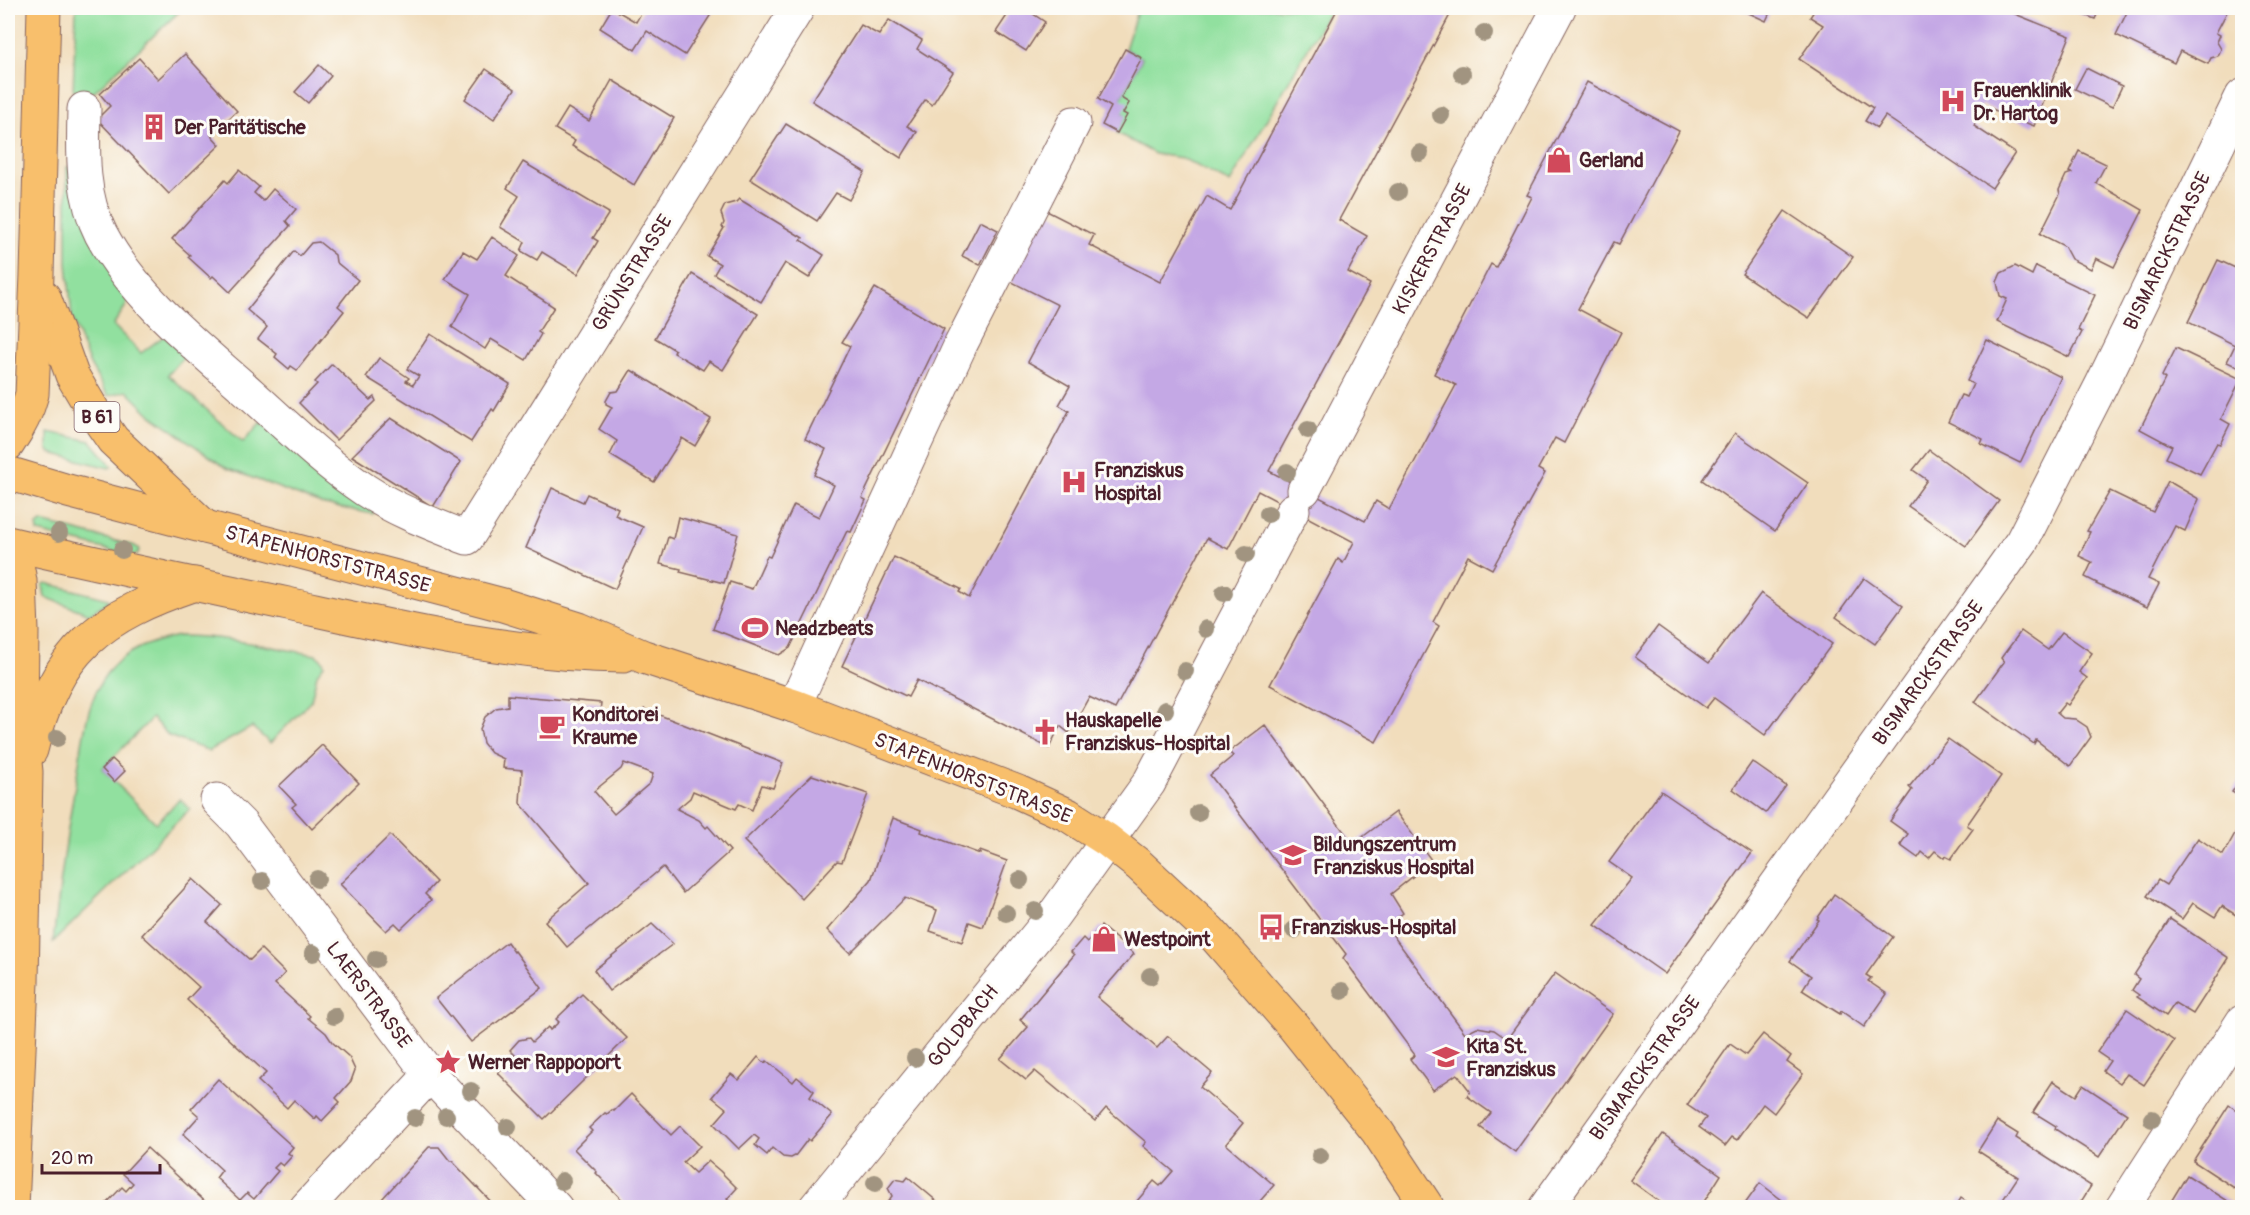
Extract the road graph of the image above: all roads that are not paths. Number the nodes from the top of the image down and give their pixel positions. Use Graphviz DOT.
graph roads {
  1 [pos="44,8"];
  2 [pos="798,8"];
  3 [pos="1559,8"];
  4 [pos="2242,96"];
  5 [pos="84,110"];
  6 [pos="1074,123"];
  7 [pos="37,275"];
  8 [pos="8,444"];
  9 [pos="8,473"];
  10 [pos="205,527"];
  11 [pos="8,543"];
  12 [pos="8,556"];
  13 [pos="195,584"];
  14 [pos="644,657"];
  15 [pos="794,706"];
  16 [pos="26,772"];
  17 [pos="217,800"];
  18 [pos="1107,840"];
  19 [pos="2242,1022"];
  20 [pos="430,1075"];
  21 [pos="12,1208"];
  22 [pos="306,1208"];
  23 [pos="556,1208"];
  24 [pos="815,1208"];
  25 [pos="1428,1208"];
  26 [pos="1545,1208"];
  27 [pos="2122,1208"];
  1 -- 7 [label="main road, B 61"];
  2 -- 5 [label="street, GRÜNSTRASSE"];
  3 -- 18 [label="street, KISKERSTRASSE"];
  4 -- 26 [label="street, BISMARCKSTRASSE"];
  6 -- 15 [label="street"];
  7 -- 8 [label="main road, B 61"];
  7 -- 10 [label="main road, B 61"];
  9 -- 10 [label="main road, STAPENHORSTSTRASSE"];
  10 -- 14 [label="main road, STAPENHORSTSTRASSE"];
  11 -- 13 [label="main road, STAPENHORSTSTRASSE"];
  12 -- 16 [label="main road"];
  13 -- 14 [label="main road, STAPENHORSTSTRASSE"];
  13 -- 16 [label="main road"];
  14 -- 15 [label="main road, STAPENHORSTSTRASSE"];
  15 -- 18 [label="main road, STAPENHORSTSTRASSE"];
  16 -- 21 [label="main road"];
  17 -- 20 [label="street, LAERSTRASSE"];
  18 -- 24 [label="street, GOLDBACH"];
  18 -- 25 [label="main road, STAPENHORSTSTRASSE"];
  19 -- 27 [label="street"];
  20 -- 22 [label="street"];
  20 -- 23 [label="street, LAERSTRASSE"];
}
